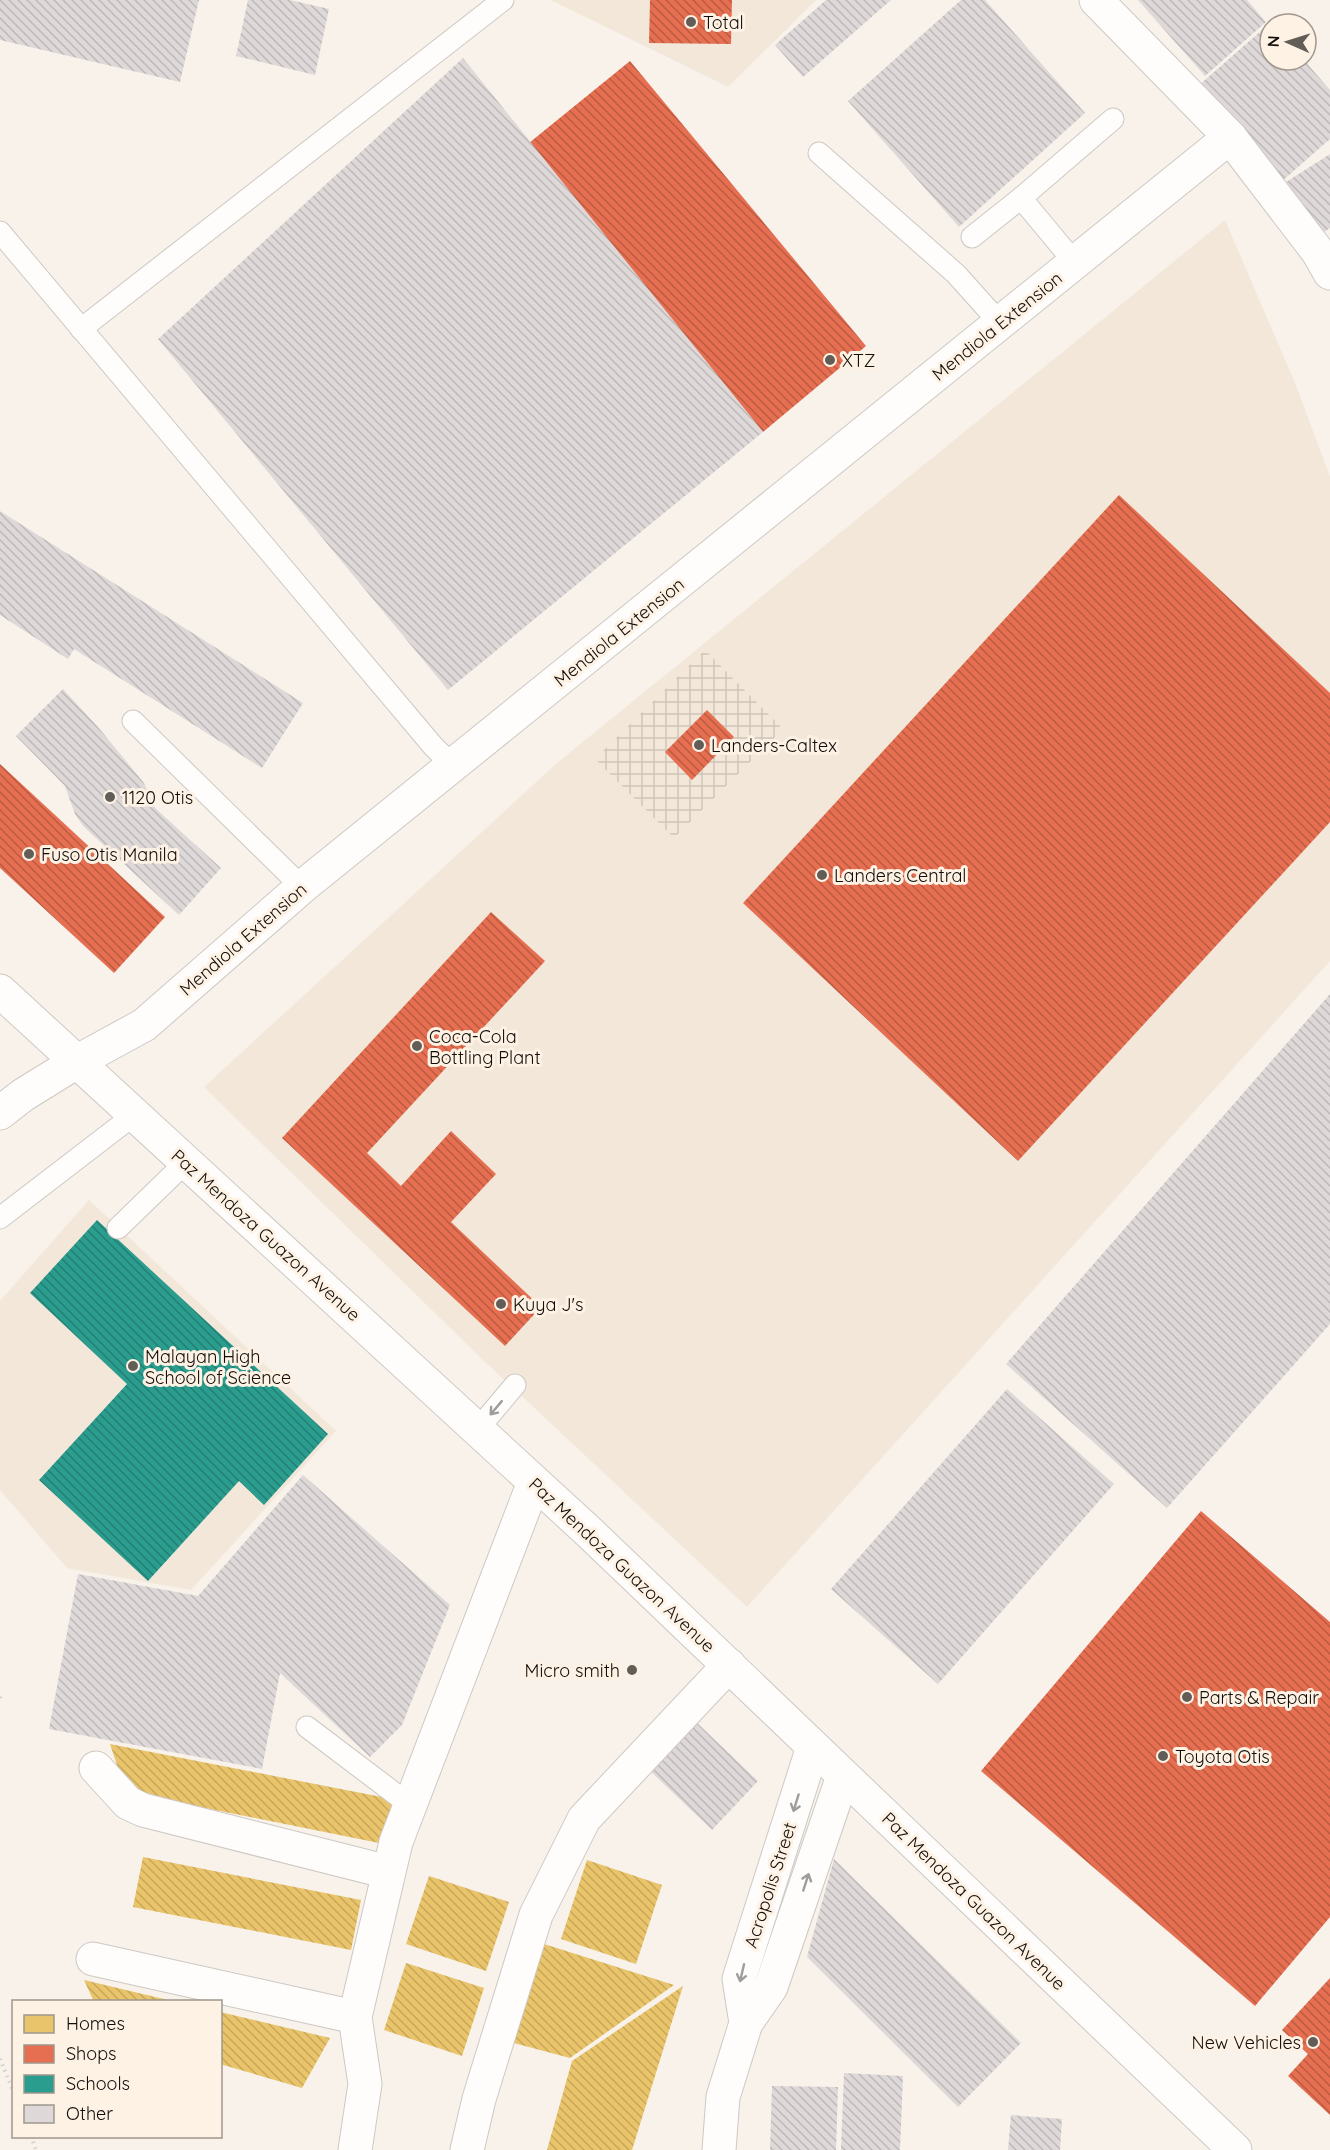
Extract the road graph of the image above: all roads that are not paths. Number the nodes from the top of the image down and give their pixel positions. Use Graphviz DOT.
graph roads {
  1 [pos="503,0"];
  2 [pos="1096,0"];
  3 [pos="1113,119"];
  4 [pos="1230,137"];
  5 [pos="819,153"];
  6 [pos="1021,198"];
  7 [pos="0,232"];
  8 [pos="972,237"];
  9 [pos="1075,263"];
  10 [pos="1330,273"];
  11 [pos="1000,323"];
  12 [pos="81,329"];
  13 [pos="133,722"];
  14 [pos="452,765"];
  15 [pos="302,887"];
  16 [pos="0,991"];
  17 [pos="78,1061"];
  18 [pos="0,1113"];
  19 [pos="134,1115"];
  20 [pos="186,1162"];
  21 [pos="0,1218"];
  22 [pos="117,1228"];
  23 [pos="515,1385"];
  24 [pos="477,1430"];
  25 [pos="534,1482"];
  26 [pos="729,1665"];
  27 [pos="307,1727"];
  28 [pos="813,1747"];
  29 [pos="96,1768"];
  30 [pos="843,1776"];
  31 [pos="410,1805"];
  32 [pos="388,1872"];
  33 [pos="93,1959"];
  34 [pos="354,2017"];
  35 [pos="746,2024"];
  36 [pos="354,2150"];
  37 [pos="467,2150"];
  38 [pos="719,2150"];
  39 [pos="1235,2150"];
  1 -- 12 [label="lane"];
  2 -- 4 [label="street"];
  3 -- 6 [label="lane"];
  4 -- 9 [label="street, Mendiola Extension"];
  4 -- 10 [label="street"];
  5 -- 11 [label="lane"];
  6 -- 8 [label="lane"];
  6 -- 9 [label="lane"];
  7 -- 12 [label="lane"];
  9 -- 11 [label="street, Mendiola Extension"];
  11 -- 14 [label="street, Mendiola Extension"];
  12 -- 14 [label="lane"];
  13 -- 15 [label="lane"];
  14 -- 15 [label="street, Mendiola Extension"];
  15 -- 17 [label="street, Mendiola Extension"];
  16 -- 17 [label="street, Paz Mendoza Guazon Avenue"];
  17 -- 18 [label="street, Mendiola Extension"];
  17 -- 19 [label="street, Paz Mendoza Guazon Avenue"];
  19 -- 20 [label="street, Paz Mendoza Guazon Avenue"];
  19 -- 21 [label="lane"];
  20 -- 22 [label="lane"];
  20 -- 24 [label="street, Paz Mendoza Guazon Avenue"];
  23 -- 24 [label="lane, one-way"];
  24 -- 25 [label="street, Paz Mendoza Guazon Avenue"];
  25 -- 26 [label="street, Paz Mendoza Guazon Avenue"];
  25 -- 31 [label="street"];
  26 -- 28 [label="street, Paz Mendoza Guazon Avenue"];
  26 -- 37 [label="street"];
  27 -- 31 [label="lane"];
  28 -- 30 [label="street, Paz Mendoza Guazon Avenue"];
  28 -- 35 [label="street, Acropolis Street, one-way"];
  29 -- 32 [label="street"];
  35 -- 30 [label="street, Acropolis Street, one-way"];
  30 -- 39 [label="street, Paz Mendoza Guazon Avenue"];
  31 -- 32 [label="street"];
  32 -- 34 [label="street"];
  33 -- 34 [label="street"];
  34 -- 36 [label="street"];
  35 -- 38 [label="street, Acropolis Street"];
}
